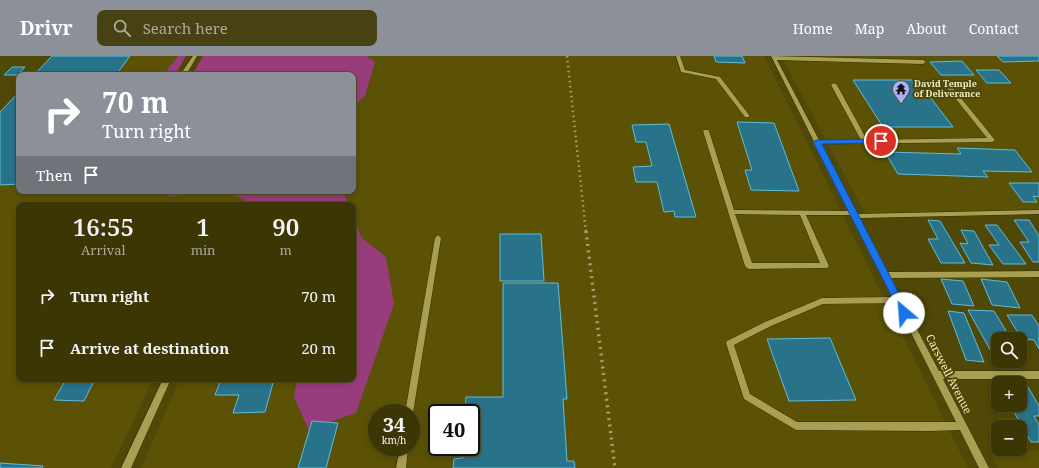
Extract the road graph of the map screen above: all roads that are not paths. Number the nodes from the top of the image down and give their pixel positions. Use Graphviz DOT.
graph roads {
  1 [pos="195,56"];
  2 [pos="678,56"];
  3 [pos="773,57"];
  4 [pos="923,62"];
  5 [pos="185,72"];
  6 [pos="946,83"];
  7 [pos="834,85"];
  8 [pos="747,116"];
  9 [pos="706,131"];
  10 [pos="865,141"];
  11 [pos="817,142"];
  12 [pos="731,212"];
  13 [pos="1039,212"];
  14 [pos="802,213"];
  15 [pos="854,215"];
  16 [pos="438,238"];
  17 [pos="1039,274"];
  18 [pos="885,275"];
  19 [pos="898,300"];
  20 [pos="936,374"];
  21 [pos="1039,375"];
  22 [pos="166,382"];
  23 [pos="411,404"];
  24 [pos="963,426"];
  25 [pos="403,456"];
  26 [pos="126,468"];
  27 [pos="401,468"];
  28 [pos="984,468"];
  1 -- 5 [label="street"];
  2 -- 8 [label="street"];
  3 -- 4 [label="street"];
  3 -- 11 [label="street, Carswell Avenue"];
  6 -- 10 [label="street"];
  7 -- 10 [label="street"];
  9 -- 12 [label="street"];
  10 -- 11 [label="street"];
  11 -- 15 [label="street, Carswell Avenue"];
  12 -- 14 [label="street"];
  12 -- 14 [label="street"];
  13 -- 15 [label="street"];
  14 -- 15 [label="street"];
  15 -- 18 [label="street, Carswell Avenue"];
  16 -- 23 [label="street"];
  17 -- 18 [label="street"];
  18 -- 19 [label="street, Carswell Avenue"];
  19 -- 20 [label="street, Carswell Avenue"];
  19 -- 24 [label="street"];
  20 -- 21 [label="street"];
  20 -- 24 [label="street, Carswell Avenue"];
  22 -- 26 [label="street"];
  24 -- 28 [label="street, Carswell Avenue"];
  25 -- 27 [label="street"];
}
